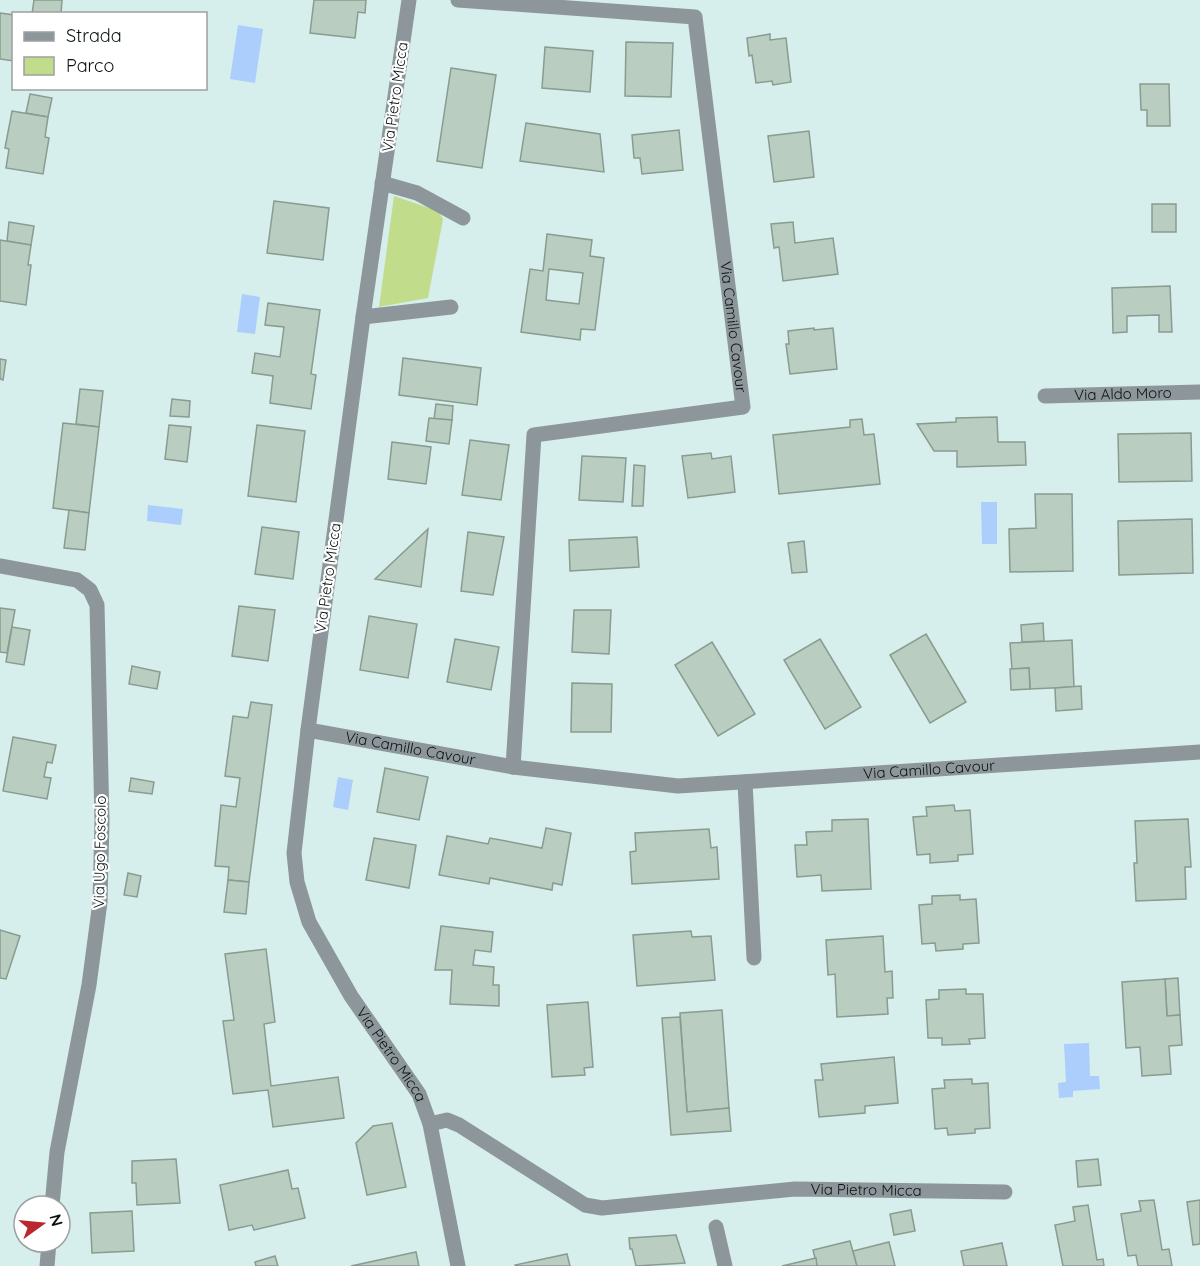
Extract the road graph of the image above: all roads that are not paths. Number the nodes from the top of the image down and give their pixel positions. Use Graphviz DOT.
graph roads {
  1 [pos="409,0"];
  2 [pos="458,0"];
  3 [pos="382,183"];
  4 [pos="464,218"];
  5 [pos="451,307"];
  6 [pos="363,317"];
  7 [pos="1200,392"];
  8 [pos="1045,396"];
  9 [pos="0,566"];
  10 [pos="308,730"];
  11 [pos="1200,752"];
  12 [pos="513,767"];
  13 [pos="745,782"];
  14 [pos="754,958"];
  15 [pos="430,1124"];
  16 [pos="1005,1192"];
  17 [pos="53,1194"];
  18 [pos="716,1227"];
  19 [pos="458,1266"];
  20 [pos="725,1266"];
  1 -- 3 [label="street, Via Pietro Micca"];
  2 -- 12 [label="street, Via Camillo Cavour"];
  3 -- 4 [label="street"];
  3 -- 6 [label="street, Via Pietro Micca"];
  5 -- 6 [label="street"];
  6 -- 10 [label="street, Via Pietro Micca"];
  7 -- 8 [label="street, Via Aldo Moro"];
  9 -- 17 [label="street, Via Ugo Foscolo"];
  10 -- 12 [label="street, Via Camillo Cavour"];
  10 -- 15 [label="street, Via Pietro Micca"];
  11 -- 13 [label="street, Via Camillo Cavour"];
  12 -- 13 [label="street, Via Camillo Cavour"];
  13 -- 14 [label="street"];
  15 -- 16 [label="street, Via Pietro Micca"];
  15 -- 19 [label="street, Via Pietro Micca"];
  18 -- 20 [label="street"];
}
